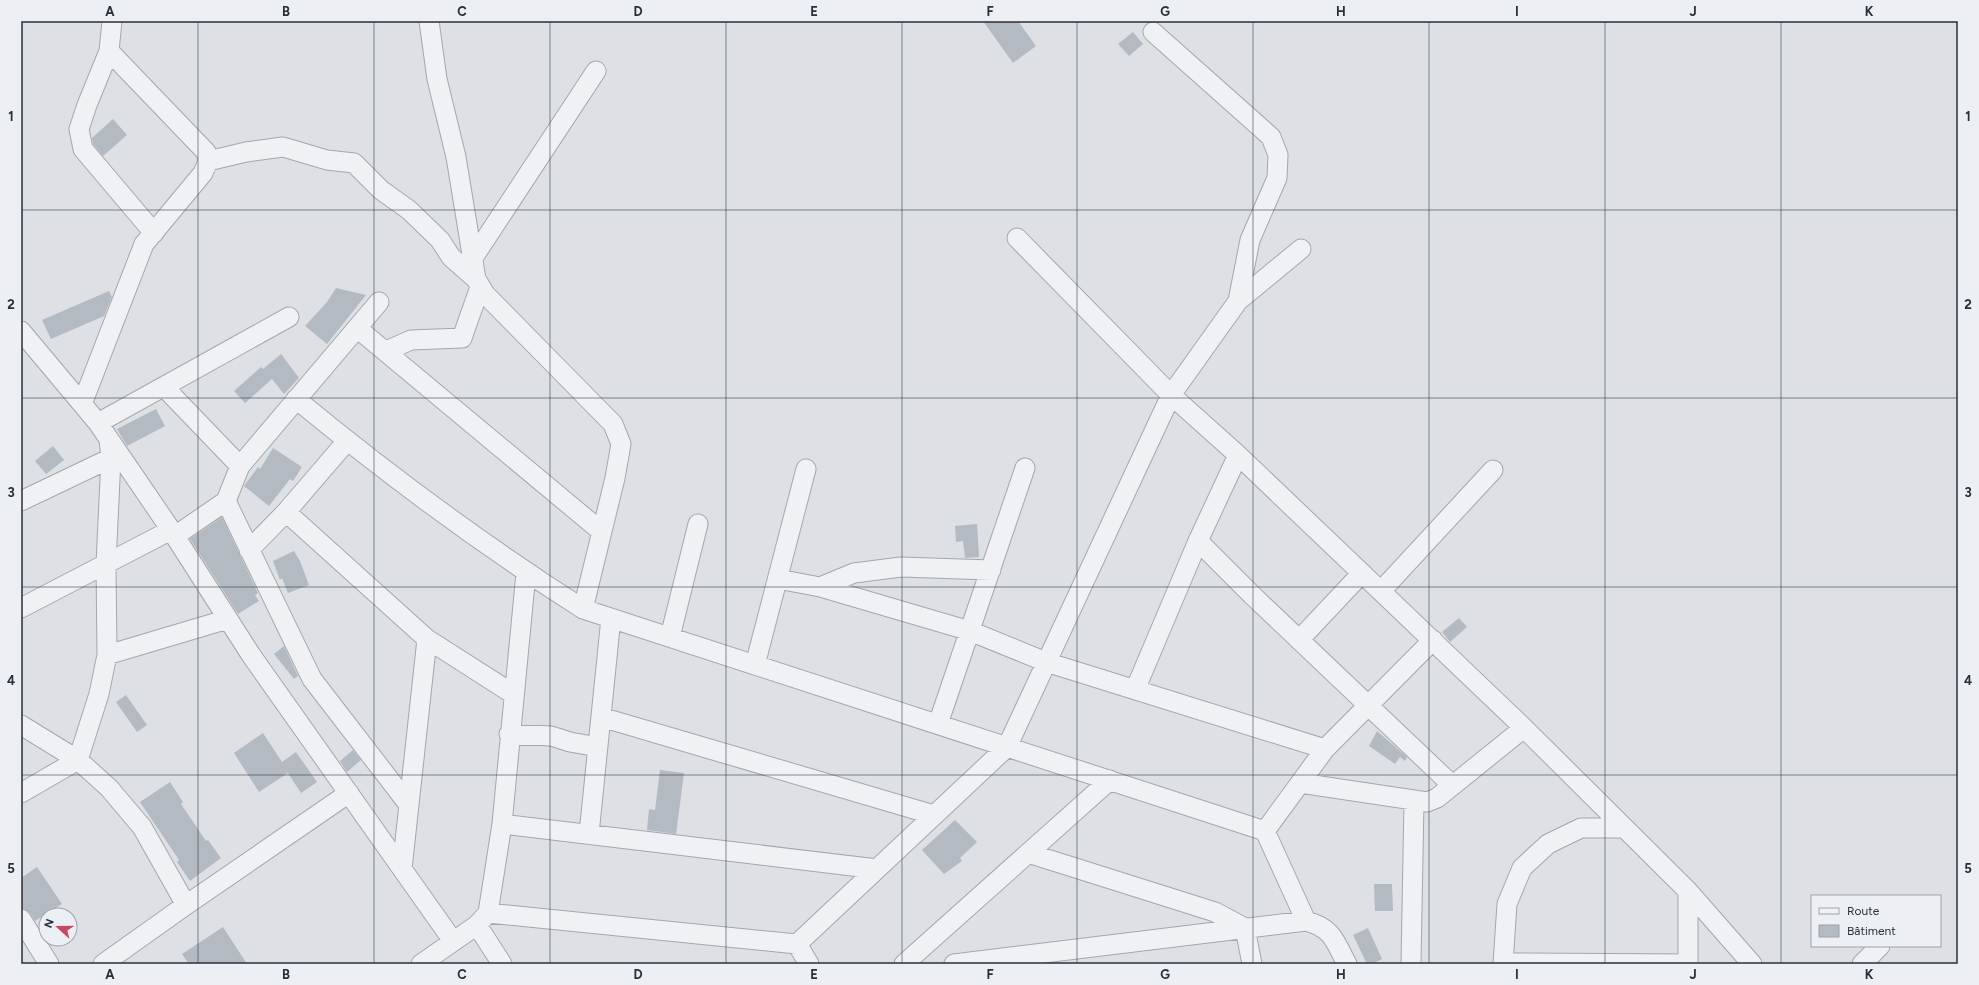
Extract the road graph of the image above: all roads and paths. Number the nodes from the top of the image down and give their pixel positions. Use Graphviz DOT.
graph roads {
  1 [pos="112,21"];
  2 [pos="429,21"];
  3 [pos="1153,32"];
  4 [pos="109,51"];
  5 [pos="596,71"];
  6 [pos="208,161"];
  7 [pos="154,233"];
  8 [pos="1017,238"];
  9 [pos="1301,249"];
  10 [pos="473,258"];
  11 [pos="478,283"];
  12 [pos="1238,300"];
  13 [pos="379,302"];
  14 [pos="289,317"];
  15 [pos="357,328"];
  16 [pos="21,331"];
  17 [pos="386,352"];
  18 [pos="164,387"];
  19 [pos="1171,395"];
  20 [pos="296,399"];
  21 [pos="82,404"];
  22 [pos="98,423"];
  23 [pos="109,439"];
  24 [pos="347,441"];
  25 [pos="1238,454"];
  26 [pos="111,458"];
  27 [pos="240,466"];
  28 [pos="1025,468"];
  29 [pos="806,469"];
  30 [pos="1493,470"];
  31 [pos="21,501"];
  32 [pos="226,502"];
  33 [pos="286,512"];
  34 [pos="698,524"];
  35 [pos="602,532"];
  36 [pos="173,533"];
  37 [pos="1198,541"];
  38 [pos="249,550"];
  39 [pos="106,564"];
  40 [pos="991,570"];
  41 [pos="526,573"];
  42 [pos="1362,573"];
  43 [pos="778,579"];
  44 [pos="820,587"];
  45 [pos="1381,591"];
  46 [pos="21,608"];
  47 [pos="583,609"];
  48 [pos="611,618"];
  49 [pos="228,619"];
  50 [pos="970,631"];
  51 [pos="670,637"];
  52 [pos="427,639"];
  53 [pos="1299,640"];
  54 [pos="1433,640"];
  55 [pos="107,655"];
  56 [pos="1046,662"];
  57 [pos="755,665"];
  58 [pos="1135,690"];
  59 [pos="513,694"];
  60 [pos="1368,706"];
  61 [pos="601,717"];
  62 [pos="938,724"];
  63 [pos="21,725"];
  64 [pos="1524,728"];
  65 [pos="509,734"];
  66 [pos="598,746"];
  67 [pos="1007,747"];
  68 [pos="1325,749"];
  69 [pos="78,760"];
  70 [pos="1110,780"];
  71 [pos="1300,783"];
  72 [pos="1452,785"];
  73 [pos="21,792"];
  74 [pos="349,793"];
  75 [pos="1414,801"];
  76 [pos="409,805"];
  77 [pos="934,815"];
  78 [pos="502,824"];
  79 [pos="1624,828"];
  80 [pos="1265,831"];
  81 [pos="589,834"];
  82 [pos="1028,853"];
  83 [pos="402,869"];
  84 [pos="877,869"];
  85 [pos="1688,891"];
  86 [pos="186,905"];
  87 [pos="21,919"];
  88 [pos="482,919"];
  89 [pos="1306,921"];
  90 [pos="1245,928"];
  91 [pos="453,941"];
  92 [pos="797,944"];
  93 [pos="1879,947"];
  94 [pos="1082,956"];
  95 [pos="49,964"];
  96 [pos="104,964"];
  97 [pos="422,964"];
  98 [pos="502,964"];
  99 [pos="808,964"];
  100 [pos="904,964"];
  101 [pos="954,964"];
  102 [pos="1252,964"];
  103 [pos="1347,964"];
  104 [pos="1411,964"];
  105 [pos="1503,964"];
  106 [pos="1688,964"];
  107 [pos="1752,964"];
  108 [pos="1862,964"];
  1 -- 4 [label="street"];
  2 -- 10 [label="street"];
  3 -- 12 [label="street"];
  4 -- 6 [label="street"];
  4 -- 7 [label="street"];
  5 -- 10 [label="street"];
  6 -- 7 [label="street"];
  6 -- 11 [label="street"];
  7 -- 21 [label="street"];
  8 -- 19 [label="street"];
  9 -- 12 [label="street"];
  10 -- 11 [label="street"];
  11 -- 17 [label="street"];
  11 -- 35 [label="street"];
  12 -- 19 [label="street"];
  13 -- 15 [label="street"];
  14 -- 18 [label="street"];
  15 -- 17 [label="street"];
  15 -- 20 [label="street"];
  16 -- 21 [label="street"];
  17 -- 35 [label="street"];
  18 -- 22 [label="street"];
  18 -- 27 [label="street"];
  19 -- 25 [label="street"];
  19 -- 56 [label="street"];
  20 -- 24 [label="street"];
  20 -- 27 [label="street"];
  21 -- 22 [label="street"];
  22 -- 23 [label="street"];
  23 -- 26 [label="street"];
  23 -- 36 [label="street"];
  24 -- 33 [label="street"];
  24 -- 41 [label="street"];
  25 -- 37 [label="street"];
  25 -- 42 [label="street"];
  26 -- 31 [label="street"];
  26 -- 39 [label="street"];
  27 -- 32 [label="street"];
  28 -- 40 [label="street"];
  29 -- 43 [label="street"];
  30 -- 45 [label="street"];
  32 -- 36 [label="street"];
  32 -- 38 [label="street"];
  33 -- 38 [label="street"];
  33 -- 52 [label="street"];
  34 -- 51 [label="street"];
  35 -- 47 [label="street"];
  36 -- 39 [label="street"];
  36 -- 49 [label="street"];
  37 -- 53 [label="street"];
  37 -- 58 [label="street"];
  38 -- 76 [label="street"];
  39 -- 46 [label="street"];
  39 -- 55 [label="street"];
  40 -- 44 [label="street"];
  40 -- 50 [label="street"];
  41 -- 47 [label="street"];
  41 -- 59 [label="street"];
  42 -- 45 [label="street"];
  42 -- 53 [label="street"];
  43 -- 44 [label="street"];
  43 -- 57 [label="street"];
  44 -- 50 [label="street"];
  45 -- 54 [label="street"];
  47 -- 48 [label="street"];
  48 -- 51 [label="street"];
  48 -- 61 [label="street"];
  49 -- 55 [label="street"];
  49 -- 74 [label="street"];
  50 -- 56 [label="street"];
  50 -- 62 [label="street"];
  51 -- 57 [label="street"];
  52 -- 59 [label="street"];
  52 -- 76 [label="street"];
  53 -- 60 [label="street"];
  54 -- 60 [label="street"];
  54 -- 64 [label="street"];
  55 -- 69 [label="street"];
  56 -- 58 [label="street"];
  56 -- 67 [label="street"];
  57 -- 62 [label="street"];
  58 -- 68 [label="street"];
  59 -- 65 [label="street"];
  60 -- 68 [label="street"];
  60 -- 72 [label="street"];
  61 -- 66 [label="street"];
  61 -- 77 [label="street"];
  62 -- 67 [label="street"];
  63 -- 69 [label="street"];
  64 -- 72 [label="street"];
  64 -- 79 [label="street"];
  65 -- 66 [label="street"];
  65 -- 78 [label="street"];
  66 -- 81 [label="street"];
  67 -- 70 [label="street"];
  67 -- 77 [label="street"];
  68 -- 71 [label="street"];
  69 -- 73 [label="street"];
  69 -- 86 [label="street"];
  70 -- 80 [label="street"];
  70 -- 82 [label="street"];
  71 -- 75 [label="street"];
  71 -- 80 [label="street"];
  72 -- 75 [label="street"];
  74 -- 83 [label="street"];
  74 -- 86 [label="street"];
  75 -- 104 [label="street"];
  76 -- 83 [label="street"];
  77 -- 84 [label="street"];
  78 -- 81 [label="street"];
  78 -- 88 [label="street"];
  79 -- 85 [label="street"];
  79 -- 105 [label="street"];
  80 -- 89 [label="street"];
  81 -- 84 [label="street"];
  82 -- 90 [label="street"];
  82 -- 100 [label="street"];
  83 -- 91 [label="street"];
  84 -- 92 [label="street"];
  85 -- 106 [label="street"];
  85 -- 107 [label="street"];
  86 -- 96 [label="street"];
  87 -- 95 [label="street"];
  88 -- 91 [label="street"];
  88 -- 92 [label="street"];
  88 -- 98 [label="street"];
  89 -- 90 [label="street"];
  89 -- 103 [label="street"];
  90 -- 94 [label="street"];
  90 -- 102 [label="street"];
  91 -- 97 [label="street"];
  92 -- 99 [label="street"];
  93 -- 108 [label="street"];
  94 -- 101 [label="street"];
  105 -- 106 [label="street"];
}
